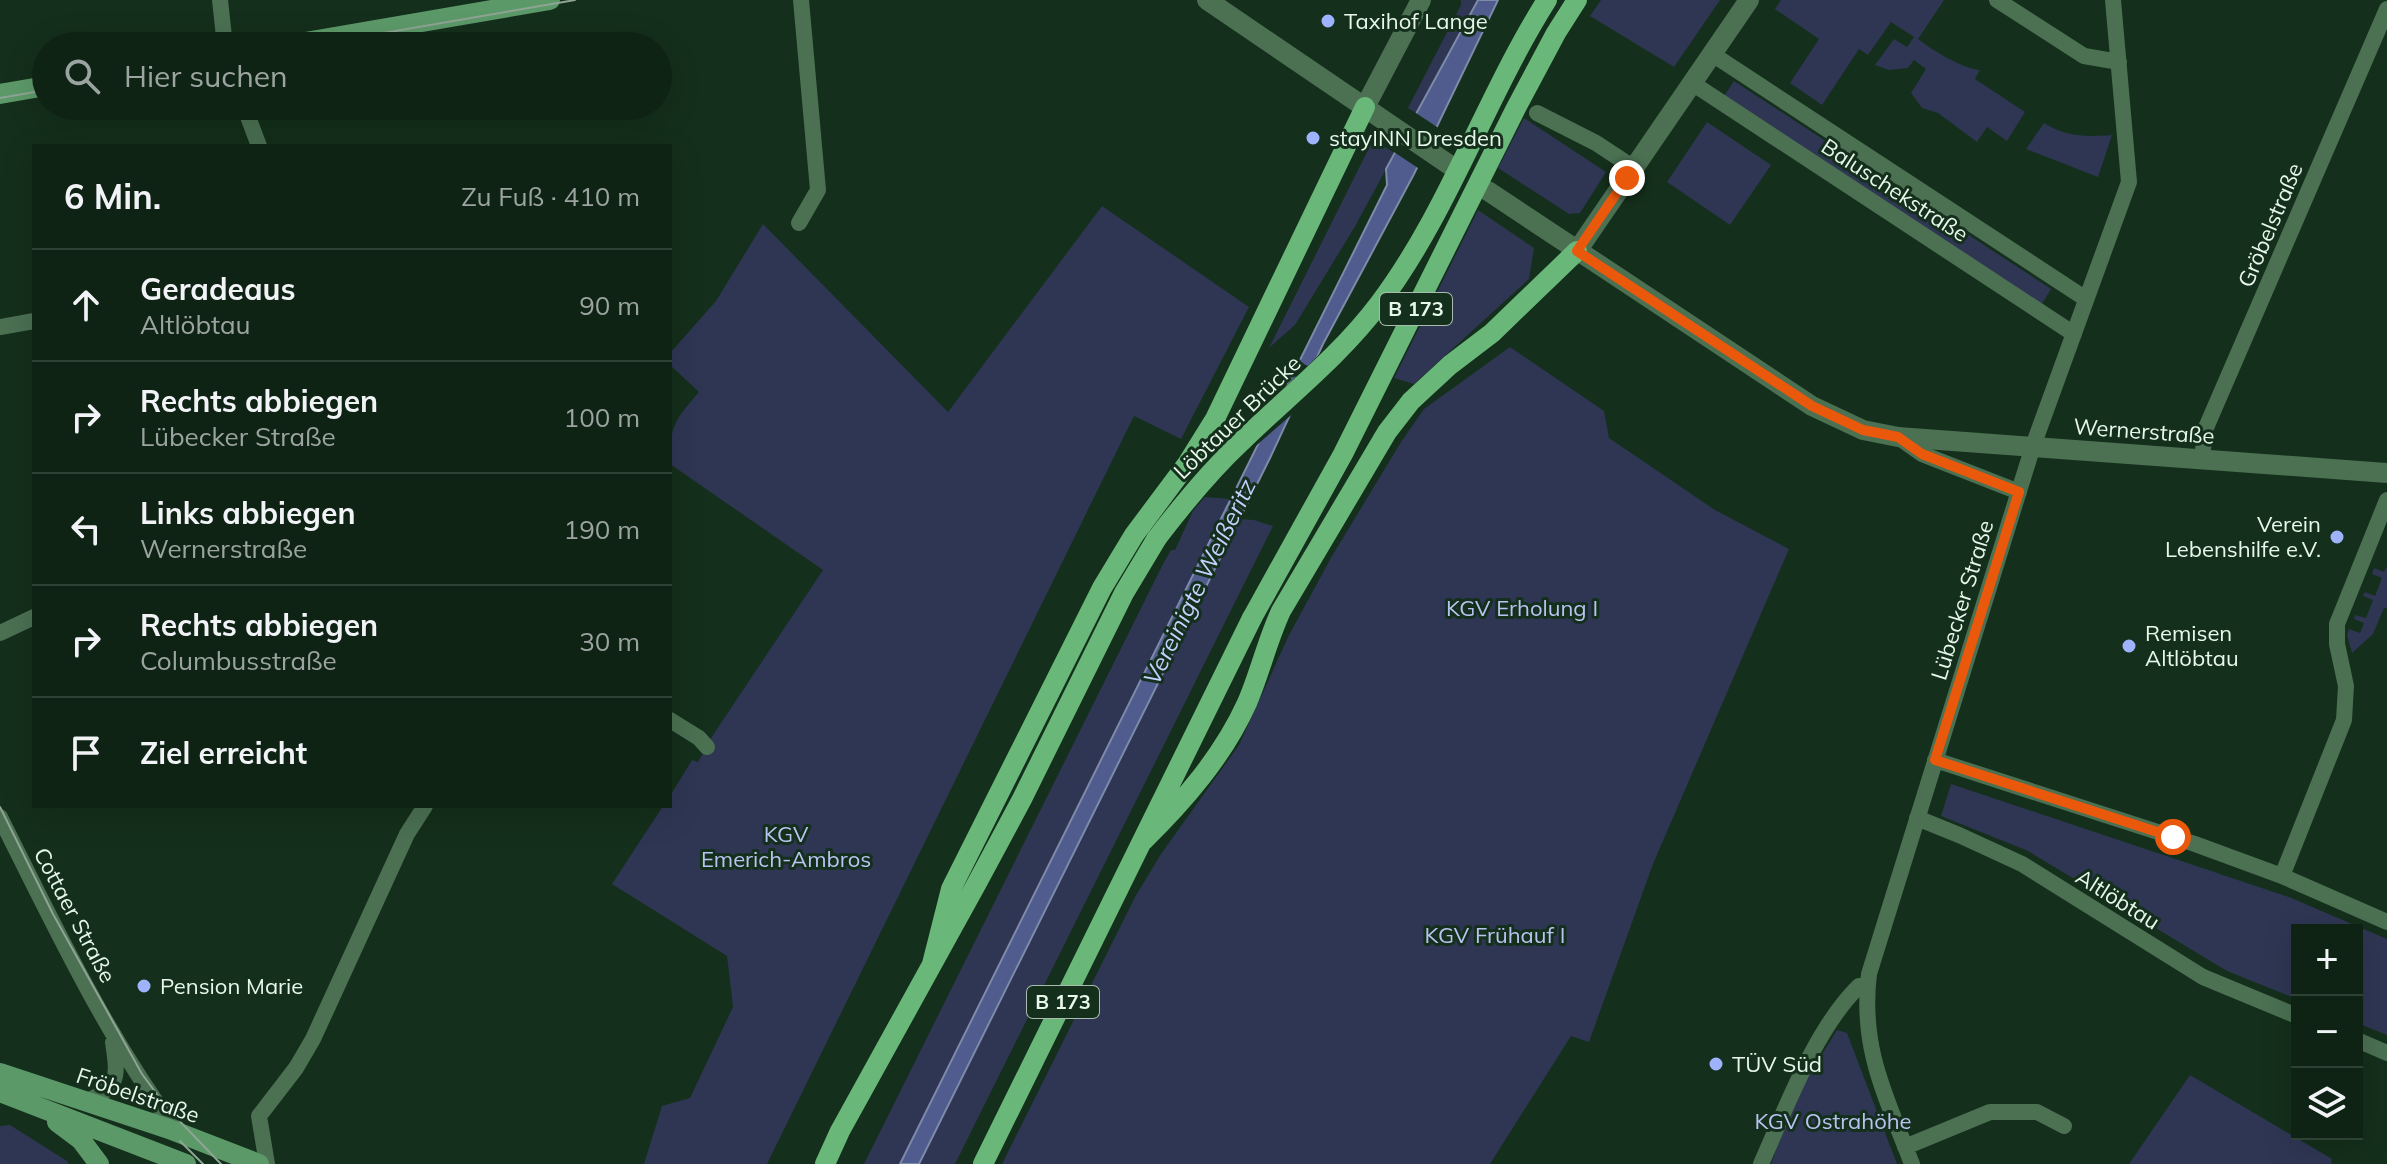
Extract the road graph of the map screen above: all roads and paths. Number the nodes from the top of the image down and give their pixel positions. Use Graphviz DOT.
graph roads {
  1 [pos="220,0"];
  2 [pos="550,0"];
  3 [pos="801,0"];
  4 [pos="1207,0"];
  5 [pos="1421,0"];
  6 [pos="1547,0"];
  7 [pos="1577,0"];
  8 [pos="1749,0"];
  9 [pos="1997,0"];
  10 [pos="2113,0"];
  11 [pos="2387,9"];
  12 [pos="223,32"];
  13 [pos="364,32"];
  14 [pos="1712,54"];
  15 [pos="2119,62"];
  16 [pos="1692,83"];
  17 [pos="32,88"];
  18 [pos="0,94"];
  19 [pos="1365,107"];
  20 [pos="1537,113"];
  21 [pos="249,120"];
  22 [pos="258,144"];
  23 [pos="1451,166"];
  24 [pos="1634,168"];
  25 [pos="1488,191"];
  26 [pos="799,223"];
  27 [pos="1577,251"];
  28 [pos="2086,299"];
  29 [pos="32,321"];
  30 [pos="0,327"];
  31 [pos="2074,334"];
  32 [pos="1898,437"];
  33 [pos="2033,446"];
  34 [pos="2202,460"];
  35 [pos="2387,473"];
  36 [pos="2019,492"];
  37 [pos="2387,500"];
  38 [pos="32,618"];
  39 [pos="0,633"];
  40 [pos="672,721"];
  41 [pos="707,747"];
  42 [pos="1935,760"];
  43 [pos="424,808"];
  44 [pos="0,817"];
  45 [pos="1917,818"];
  46 [pos="1143,841"];
  47 [pos="2282,876"];
  48 [pos="2387,922"];
  49 [pos="932,964"];
  50 [pos="1867,986"];
  51 [pos="2291,1014"];
  52 [pos="113,1033"];
  53 [pos="2363,1043"];
  54 [pos="2387,1053"];
  55 [pos="0,1073"];
  56 [pos="0,1092"];
  57 [pos="85,1102"];
  58 [pos="38,1107"];
  59 [pos="2064,1126"];
  60 [pos="179,1134"];
  61 [pos="1905,1147"];
  62 [pos="156,1159"];
  63 [pos="182,1163"];
  64 [pos="99,1164"];
  65 [pos="259,1164"];
  66 [pos="267,1164"];
  67 [pos="825,1164"];
  68 [pos="983,1164"];
  69 [pos="1761,1164"];
  70 [pos="1912,1164"];
  1 -- 12 [label="street"];
  2 -- 13 [label="main road"];
  3 -- 26 [label="street"];
  4 -- 19 [label="street"];
  5 -- 19 [label="street"];
  6 -- 49 [label="main road, Löbtauer Brücke / B 173, bridge"];
  7 -- 46 [label="main road, B 173, bridge"];
  8 -- 14 [label="street"];
  9 -- 15 [label="street"];
  10 -- 15 [label="street, Lübecker Straße"];
  11 -- 34 [label="street, Gröbelstraße"];
  14 -- 16 [label="street"];
  14 -- 28 [label="street, Baluschekstraße"];
  15 -- 28 [label="street, Lübecker Straße"];
  16 -- 24 [label="street"];
  16 -- 31 [label="street, Baluschekstraße"];
  17 -- 18 [label="main road"];
  19 -- 23 [label="street"];
  19 -- 49 [label="main road"];
  20 -- 24 [label="street"];
  21 -- 22 [label="street"];
  24 -- 27 [label="street"];
  25 -- 27 [label="street, Wernerstraße"];
  27 -- 32 [label="street, Wernerstraße"];
  27 -- 46 [label="main road"];
  28 -- 31 [label="street, Lübecker Straße"];
  29 -- 30 [label="street"];
  31 -- 33 [label="street, Lübecker Straße"];
  32 -- 33 [label="street, Wernerstraße"];
  32 -- 36 [label="street, Wernerstraße"];
  33 -- 34 [label="street, Wernerstraße"];
  33 -- 36 [label="street, Lübecker Straße"];
  34 -- 35 [label="street, Wernerstraße"];
  36 -- 42 [label="street, Lübecker Straße"];
  37 -- 47 [label="street"];
  38 -- 39 [label="street"];
  40 -- 41 [label="street"];
  42 -- 45 [label="street, Lübecker Straße"];
  42 -- 47 [label="street"];
  43 -- 66 [label="street"];
  44 -- 52 [label="street, Cottaer Straße"];
  45 -- 50 [label="street, Lübecker Straße"];
  45 -- 51 [label="street, Altlöbtau"];
  46 -- 68 [label="main road, B 173"];
  47 -- 48 [label="street"];
  49 -- 67 [label="main road, B 173"];
  50 -- 61 [label="street, Lübecker Straße"];
  50 -- 69 [label="street"];
  52 -- 57 [label="street, Cottaer Straße"];
  52 -- 60 [label="street, Cottaer Straße"];
  53 -- 54 [label="street"];
  55 -- 57 [label="main road, Fröbelstraße"];
  56 -- 58 [label="main road, Fröbelstraße"];
  57 -- 60 [label="main road, Fröbelstraße"];
  58 -- 62 [label="main road, Fröbelstraße"];
  58 -- 64 [label="main road"];
  59 -- 61 [label="street"];
  60 -- 62 [label="main road"];
  60 -- 63 [label="main road"];
  60 -- 65 [label="main road, Fröbelstraße"];
  61 -- 70 [label="street, Lübecker Straße"];
  62 -- 63 [label="main road, Fröbelstraße"];
}
